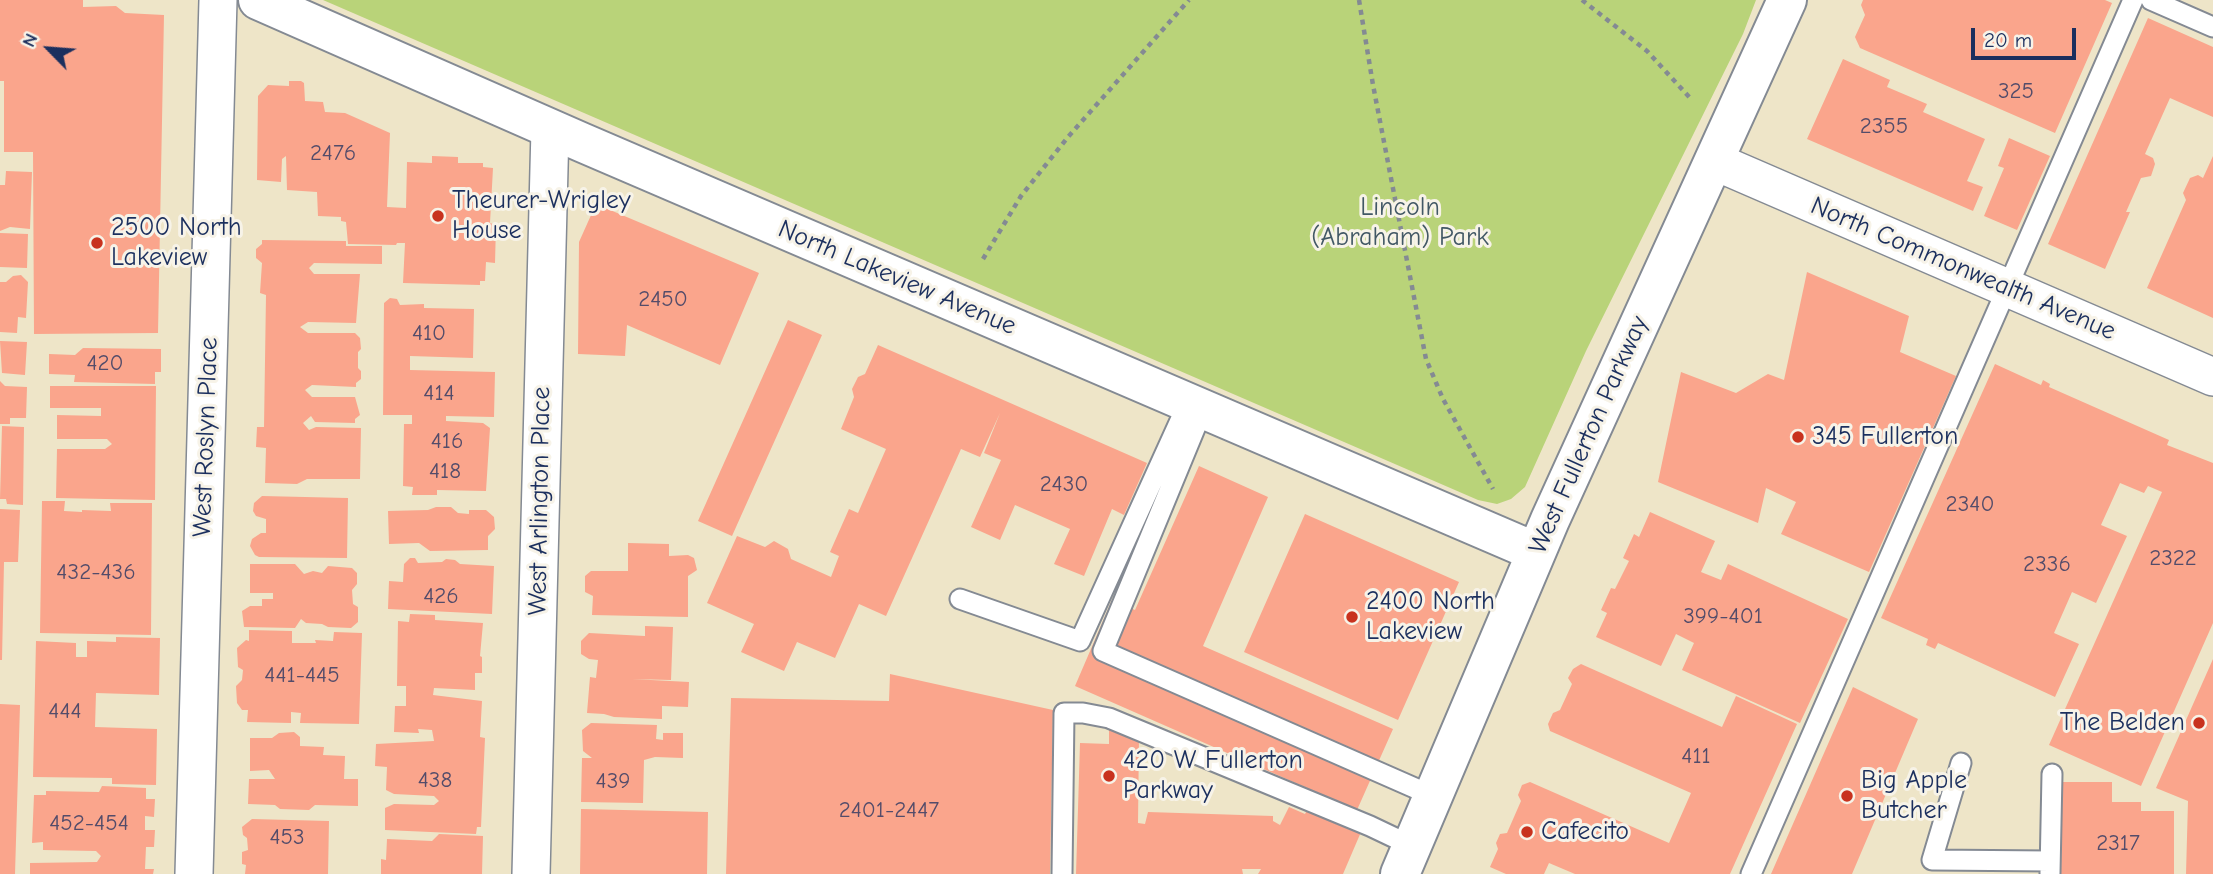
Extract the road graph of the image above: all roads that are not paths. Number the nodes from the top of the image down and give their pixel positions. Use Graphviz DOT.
graph roads {
  1 [pos="218,0"];
  2 [pos="258,0"];
  3 [pos="1787,0"];
  4 [pos="2133,0"];
  5 [pos="2151,0"];
  6 [pos="2213,27"];
  7 [pos="550,129"];
  8 [pos="1714,161"];
  9 [pos="2008,288"];
  10 [pos="2213,377"];
  11 [pos="1196,406"];
  12 [pos="1536,552"];
  13 [pos="960,599"];
  14 [pos="1961,763"];
  15 [pos="2052,774"];
  16 [pos="1433,796"];
  17 [pos="1406,860"];
  18 [pos="2050,868"];
  19 [pos="194,874"];
  20 [pos="531,874"];
  21 [pos="1062,874"];
  22 [pos="1751,874"];
  1 -- 19 [label="street, West Roslyn Place"];
  2 -- 7 [label="main road, North Lakeview Avenue"];
  3 -- 8 [label="main road, West Fullerton Parkway"];
  4 -- 9 [label="lane"];
  5 -- 6 [label="lane"];
  7 -- 11 [label="main road, North Lakeview Avenue"];
  7 -- 20 [label="street, West Arlington Place"];
  8 -- 9 [label="street, North Commonwealth Avenue"];
  8 -- 12 [label="main road, West Fullerton Parkway"];
  9 -- 10 [label="street, North Commonwealth Avenue"];
  9 -- 22 [label="lane"];
  11 -- 12 [label="main road, North Lakeview Avenue"];
  11 -- 13 [label="lane"];
  11 -- 16 [label="lane"];
  12 -- 16 [label="main road, West Fullerton Parkway"];
  14 -- 18 [label="lane"];
  15 -- 18 [label="lane"];
  16 -- 17 [label="main road, West Fullerton Parkway"];
  17 -- 21 [label="lane"];
}
